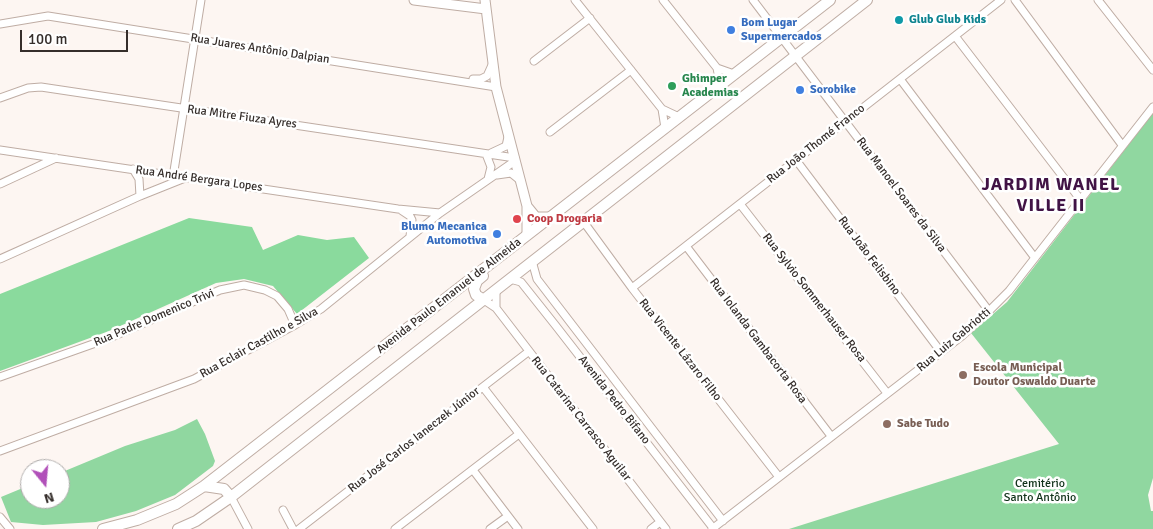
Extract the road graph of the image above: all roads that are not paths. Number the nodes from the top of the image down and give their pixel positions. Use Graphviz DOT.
graph roads {
  1 [pos="201,0"];
  2 [pos="414,0"];
  3 [pos="474,0"];
  4 [pos="575,0"];
  5 [pos="663,0"];
  6 [pos="753,0"];
  7 [pos="830,0"];
  8 [pos="867,0"];
  9 [pos="1001,0"];
  10 [pos="1015,0"];
  11 [pos="1098,0"];
  12 [pos="486,4"];
  13 [pos="461,7"];
  14 [pos="590,18"];
  15 [pos="0,24"];
  16 [pos="955,36"];
  17 [pos="782,37"];
  18 [pos="194,40"];
  19 [pos="796,56"];
  20 [pos="534,61"];
  21 [pos="492,64"];
  22 [pos="717,68"];
  23 [pos="631,70"];
  24 [pos="1153,70"];
  25 [pos="734,74"];
  26 [pos="481,79"];
  27 [pos="900,79"];
  28 [pos="460,80"];
  29 [pos="495,82"];
  30 [pos="720,84"];
  31 [pos="0,98"];
  32 [pos="1153,107"];
  33 [pos="184,108"];
  34 [pos="662,110"];
  35 [pos="679,117"];
  36 [pos="845,122"];
  37 [pos="664,128"];
  38 [pos="550,132"];
  39 [pos="508,134"];
  40 [pos="1122,145"];
  41 [pos="0,150"];
  42 [pos="486,154"];
  43 [pos="56,158"];
  44 [pos="515,160"];
  45 [pos="796,160"];
  46 [pos="133,169"];
  47 [pos="174,175"];
  48 [pos="190,177"];
  49 [pos="488,179"];
  50 [pos="521,180"];
  51 [pos="0,184"];
  52 [pos="164,186"];
  53 [pos="140,196"];
  54 [pos="1080,199"];
  55 [pos="740,204"];
  56 [pos="527,206"];
  57 [pos="398,209"];
  58 [pos="424,211"];
  59 [pos="440,213"];
  60 [pos="410,216"];
  61 [pos="550,217"];
  62 [pos="583,221"];
  63 [pos="425,224"];
  64 [pos="527,235"];
  65 [pos="410,236"];
  66 [pos="515,244"];
  67 [pos="686,246"];
  68 [pos="1035,258"];
  69 [pos="0,259"];
  70 [pos="532,262"];
  71 [pos="509,279"];
  72 [pos="632,288"];
  73 [pos="496,290"];
  74 [pos="484,300"];
  75 [pos="496,308"];
  76 [pos="989,311"];
  77 [pos="567,317"];
  78 [pos="296,325"];
  79 [pos="556,326"];
  80 [pos="528,352"];
  81 [pos="941,352"];
  82 [pos="0,377"];
  83 [pos="483,387"];
  84 [pos="887,393"];
  85 [pos="519,434"];
  86 [pos="831,436"];
  87 [pos="0,452"];
  88 [pos="473,470"];
  89 [pos="779,477"];
  90 [pos="204,486"];
  91 [pos="231,497"];
  92 [pos="283,510"];
  93 [pos="508,516"];
  94 [pos="0,517"];
  95 [pos="723,521"];
  96 [pos="660,522"];
  97 [pos="10,529"];
  98 [pos="103,529"];
  99 [pos="178,529"];
  100 [pos="248,529"];
  101 [pos="293,529"];
  102 [pos="299,529"];
  103 [pos="395,529"];
  104 [pos="490,529"];
  105 [pos="518,529"];
  106 [pos="593,529"];
  107 [pos="651,529"];
  108 [pos="666,529"];
  109 [pos="712,529"];
  1 -- 18 [label="street"];
  2 -- 13 [label="street"];
  3 -- 13 [label="street"];
  4 -- 14 [label="street"];
  5 -- 22 [label="street"];
  6 -- 17 [label="street"];
  7 -- 17 [label="main road, Avenida Paulo Emanuel de Almeida"];
  8 -- 19 [label="main road, Avenida Paulo Emanuel de Almeida"];
  9 -- 16 [label="street, Rua João Thomé Franco"];
  10 -- 40 [label="street"];
  11 -- 24 [label="street"];
  12 -- 13 [label="street"];
  12 -- 21 [label="street"];
  14 -- 20 [label="street"];
  14 -- 23 [label="street"];
  15 -- 18 [label="street, Rua Juares Antônio Dalpian"];
  16 -- 27 [label="street, Rua João Thomé Franco"];
  16 -- 54 [label="street"];
  17 -- 19 [label="street"];
  17 -- 25 [label="main road, Avenida Paulo Emanuel de Almeida"];
  18 -- 28 [label="street, Rua Juares Antônio Dalpian"];
  18 -- 33 [label="street"];
  19 -- 36 [label="street, Rua Manoel Soares da Silva"];
  19 -- 62 [label="main road, Avenida Paulo Emanuel de Almeida"];
  21 -- 26 [label="street"];
  21 -- 29 [label="street"];
  22 -- 25 [label="street"];
  22 -- 30 [label="street"];
  23 -- 34 [label="street"];
  23 -- 38 [label="street"];
  25 -- 30 [label="main road, Avenida Paulo Emanuel de Almeida"];
  26 -- 28 [label="street, Rua Juares Antônio Dalpian"];
  26 -- 29 [label="street, Rua Juares Antônio Dalpian"];
  27 -- 36 [label="street, Rua João Thomé Franco"];
  27 -- 68 [label="street"];
  28 -- 29 [label="street, Rua Juares Antônio Dalpian"];
  29 -- 39 [label="street"];
  30 -- 35 [label="main road, Avenida Paulo Emanuel de Almeida"];
  31 -- 33 [label="street, Rua Mitre Fiuza Ayres"];
  32 -- 40 [label="street, Rua Luiz Gabriotti"];
  33 -- 42 [label="street, Rua Mitre Fiuza Ayres"];
  33 -- 47 [label="street"];
  34 -- 35 [label="street"];
  34 -- 37 [label="street"];
  35 -- 37 [label="main road, Avenida Paulo Emanuel de Almeida"];
  36 -- 45 [label="street, Rua João Thomé Franco"];
  36 -- 76 [label="street, Rua Manoel Soares da Silva"];
  37 -- 61 [label="main road, Avenida Paulo Emanuel de Almeida"];
  39 -- 42 [label="street"];
  39 -- 44 [label="street"];
  40 -- 54 [label="street, Rua Luiz Gabriotti"];
  41 -- 43 [label="street, Rua André Bergara Lopes"];
  42 -- 44 [label="street, Rua Mitre Fiuza Ayres"];
  42 -- 49 [label="street"];
  43 -- 46 [label="street, Rua André Bergara Lopes"];
  43 -- 51 [label="street"];
  44 -- 49 [label="street, Rua Eclair Castilho e Silva"];
  44 -- 50 [label="street"];
  45 -- 55 [label="street, Rua João Thomé Franco"];
  45 -- 81 [label="street, Rua João Felisbino"];
  46 -- 47 [label="street, Rua André Bergara Lopes"];
  46 -- 53 [label="street"];
  47 -- 48 [label="street, Rua André Bergara Lopes"];
  47 -- 52 [label="street"];
  48 -- 52 [label="street"];
  48 -- 57 [label="street, Rua André Bergara Lopes"];
  49 -- 50 [label="street, Rua Eclair Castilho e Silva"];
  49 -- 59 [label="street, Rua Eclair Castilho e Silva"];
  50 -- 56 [label="street"];
  52 -- 53 [label="street"];
  53 -- 69 [label="street"];
  54 -- 68 [label="street, Rua Luiz Gabriotti"];
  55 -- 67 [label="street, Rua João Thomé Franco"];
  55 -- 84 [label="street, Rua Sylvio Sommerhauser Rosa"];
  56 -- 61 [label="street"];
  56 -- 64 [label="street"];
  57 -- 58 [label="street, Rua André Bergara Lopes"];
  57 -- 60 [label="street, Rua André Bergara Lopes"];
  58 -- 59 [label="street, Rua André Bergara Lopes"];
  58 -- 63 [label="street"];
  59 -- 63 [label="street, Rua Eclair Castilho e Silva"];
  60 -- 63 [label="street, Rua André Bergara Lopes"];
  60 -- 65 [label="street"];
  61 -- 64 [label="main road, Avenida Paulo Emanuel de Almeida"];
  62 -- 70 [label="main road, Avenida Paulo Emanuel de Almeida"];
  62 -- 72 [label="street, Rua Vicente Lázaro Filho"];
  63 -- 65 [label="street, Rua Eclair Castilho e Silva"];
  64 -- 66 [label="main road, Avenida Paulo Emanuel de Almeida"];
  65 -- 78 [label="street, Rua Eclair Castilho e Silva"];
  66 -- 74 [label="main road"];
  66 -- 90 [label="main road, Avenida Paulo Emanuel de Almeida"];
  67 -- 72 [label="street, Rua João Thomé Franco"];
  67 -- 86 [label="street, Rua Iolanda Gambacorta Rosa"];
  68 -- 76 [label="street, Rua Luiz Gabriotti"];
  70 -- 71 [label="main road, Avenida Paulo Emanuel de Almeida"];
  70 -- 77 [label="street, Avenida Pedro Bifano"];
  71 -- 73 [label="main road, Avenida Paulo Emanuel de Almeida"];
  71 -- 79 [label="street, Avenida Pedro Bifano"];
  72 -- 89 [label="street, Rua Vicente Lázaro Filho"];
  73 -- 74 [label="main road, Avenida Paulo Emanuel de Almeida"];
  73 -- 75 [label="street"];
  74 -- 75 [label="street, Rua Catarina Carrasco Aguilar"];
  74 -- 91 [label="main road, Avenida Paulo Emanuel de Almeida"];
  75 -- 80 [label="street, Rua Catarina Carrasco Aguilar"];
  76 -- 81 [label="street, Rua Luiz Gabriotti"];
  77 -- 79 [label="street"];
  77 -- 95 [label="street, Avenida Pedro Bifano"];
  78 -- 82 [label="street, Rua Padre Domenico Trivi"];
  78 -- 87 [label="street, Rua Eclair Castilho e Silva"];
  79 -- 109 [label="street, Avenida Pedro Bifano"];
  80 -- 83 [label="street, Rua José Carlos Ianeczek Júnior"];
  80 -- 96 [label="street, Rua Catarina Carrasco Aguilar"];
  81 -- 84 [label="street, Rua Luiz Gabriotti"];
  83 -- 85 [label="street"];
  83 -- 102 [label="street, Rua José Carlos Ianeczek Júnior"];
  84 -- 86 [label="street, Rua Luiz Gabriotti"];
  85 -- 88 [label="street"];
  85 -- 106 [label="street"];
  86 -- 89 [label="street, Rua Luiz Gabriotti"];
  88 -- 93 [label="street"];
  88 -- 103 [label="street"];
  89 -- 95 [label="street, Rua Luiz Gabriotti"];
  90 -- 91 [label="main road"];
  90 -- 98 [label="main road, Avenida Paulo Emanuel de Almeida"];
  91 -- 99 [label="main road, Avenida Paulo Emanuel de Almeida"];
  91 -- 100 [label="street"];
  92 -- 101 [label="street"];
  93 -- 104 [label="street"];
  93 -- 105 [label="street"];
  94 -- 97 [label="street"];
  95 -- 109 [label="street, Rua Luiz Gabriotti"];
  96 -- 107 [label="street"];
  96 -- 108 [label="street, Rua Catarina Carrasco Aguilar"];
}
